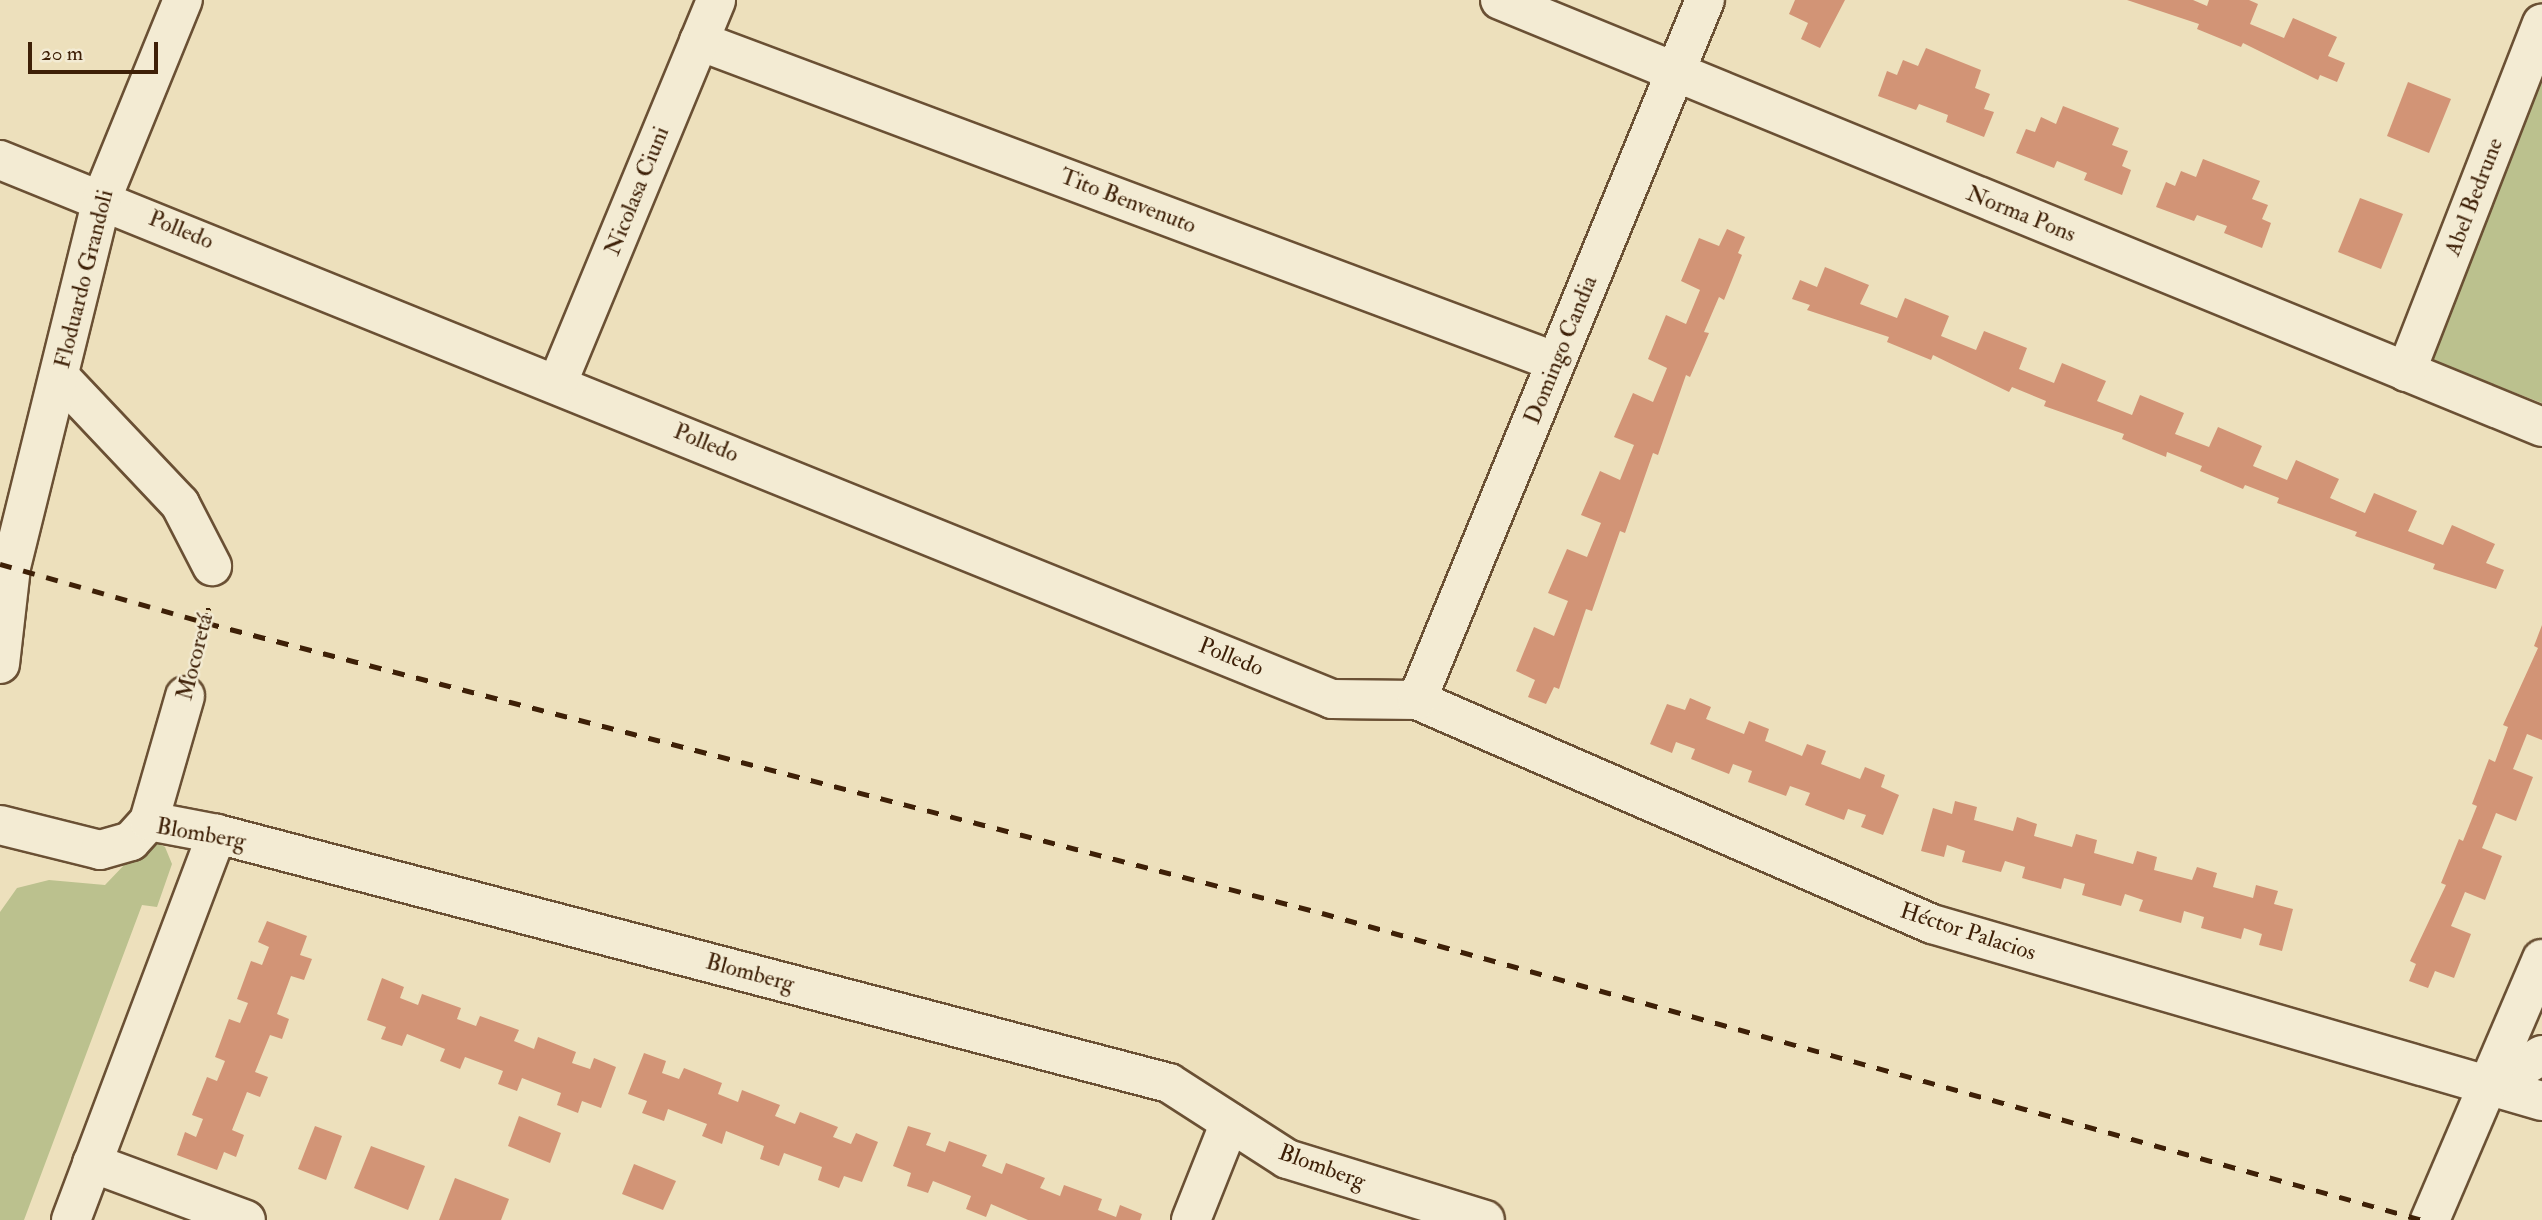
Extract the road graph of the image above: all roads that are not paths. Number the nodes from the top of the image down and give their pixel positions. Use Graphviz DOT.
graph roads {
  1 [pos="183,0"];
  2 [pos="716,0"];
  3 [pos="1500,0"];
  4 [pos="1704,0"];
  5 [pos="2542,23"];
  6 [pos="699,41"];
  7 [pos="1675,72"];
  8 [pos="0,160"];
  9 [pos="102,198"];
  10 [pos="1556,362"];
  11 [pos="2406,372"];
  12 [pos="59,376"];
  13 [pos="558,382"];
  14 [pos="2542,427"];
  15 [pos="212,566"];
  16 [pos="0,664"];
  17 [pos="185,696"];
  18 [pos="1417,701"];
  19 [pos="149,821"];
  20 [pos="0,825"];
  21 [pos="217,834"];
  22 [pos="2542,959"];
  23 [pos="2542,1055"];
  24 [pos="2490,1087"];
  25 [pos="2542,1101"];
  26 [pos="1230,1122"];
  27 [pos="92,1163"];
  28 [pos="71,1220"];
  29 [pos="246,1220"];
  30 [pos="1191,1220"];
  31 [pos="1486,1220"];
  32 [pos="2430,1220"];
  1 -- 9 [label="street, Floduardo Grandoli"];
  2 -- 6 [label="street, Nicolasa Ciuni"];
  3 -- 7 [label="street, Norma Pons"];
  4 -- 7 [label="street, Domingo Candia"];
  5 -- 11 [label="street, Abel Bedrune"];
  6 -- 10 [label="street, Tito Benvenuto"];
  6 -- 13 [label="street, Nicolasa Ciuni"];
  7 -- 10 [label="street, Domingo Candia"];
  7 -- 11 [label="street, Norma Pons"];
  8 -- 9 [label="street, Polledo"];
  9 -- 12 [label="street, Floduardo Grandoli"];
  9 -- 13 [label="street, Polledo"];
  10 -- 18 [label="street, Domingo Candia"];
  11 -- 14 [label="street, Norma Pons"];
  12 -- 15 [label="street"];
  12 -- 16 [label="street, Floduardo Grandoli"];
  13 -- 18 [label="street, Polledo"];
  17 -- 19 [label="street, Mocoretá"];
  18 -- 24 [label="street, Héctor Palacios"];
  19 -- 20 [label="street, Blomberg"];
  19 -- 21 [label="street, Blomberg"];
  21 -- 26 [label="street, Blomberg"];
  21 -- 27 [label="street"];
  22 -- 24 [label="street"];
  23 -- 24 [label="street"];
  24 -- 25 [label="street, Héctor Palacios"];
  24 -- 32 [label="street"];
  26 -- 30 [label="street"];
  26 -- 31 [label="street, Blomberg"];
  27 -- 28 [label="street"];
  27 -- 29 [label="street"];
}
